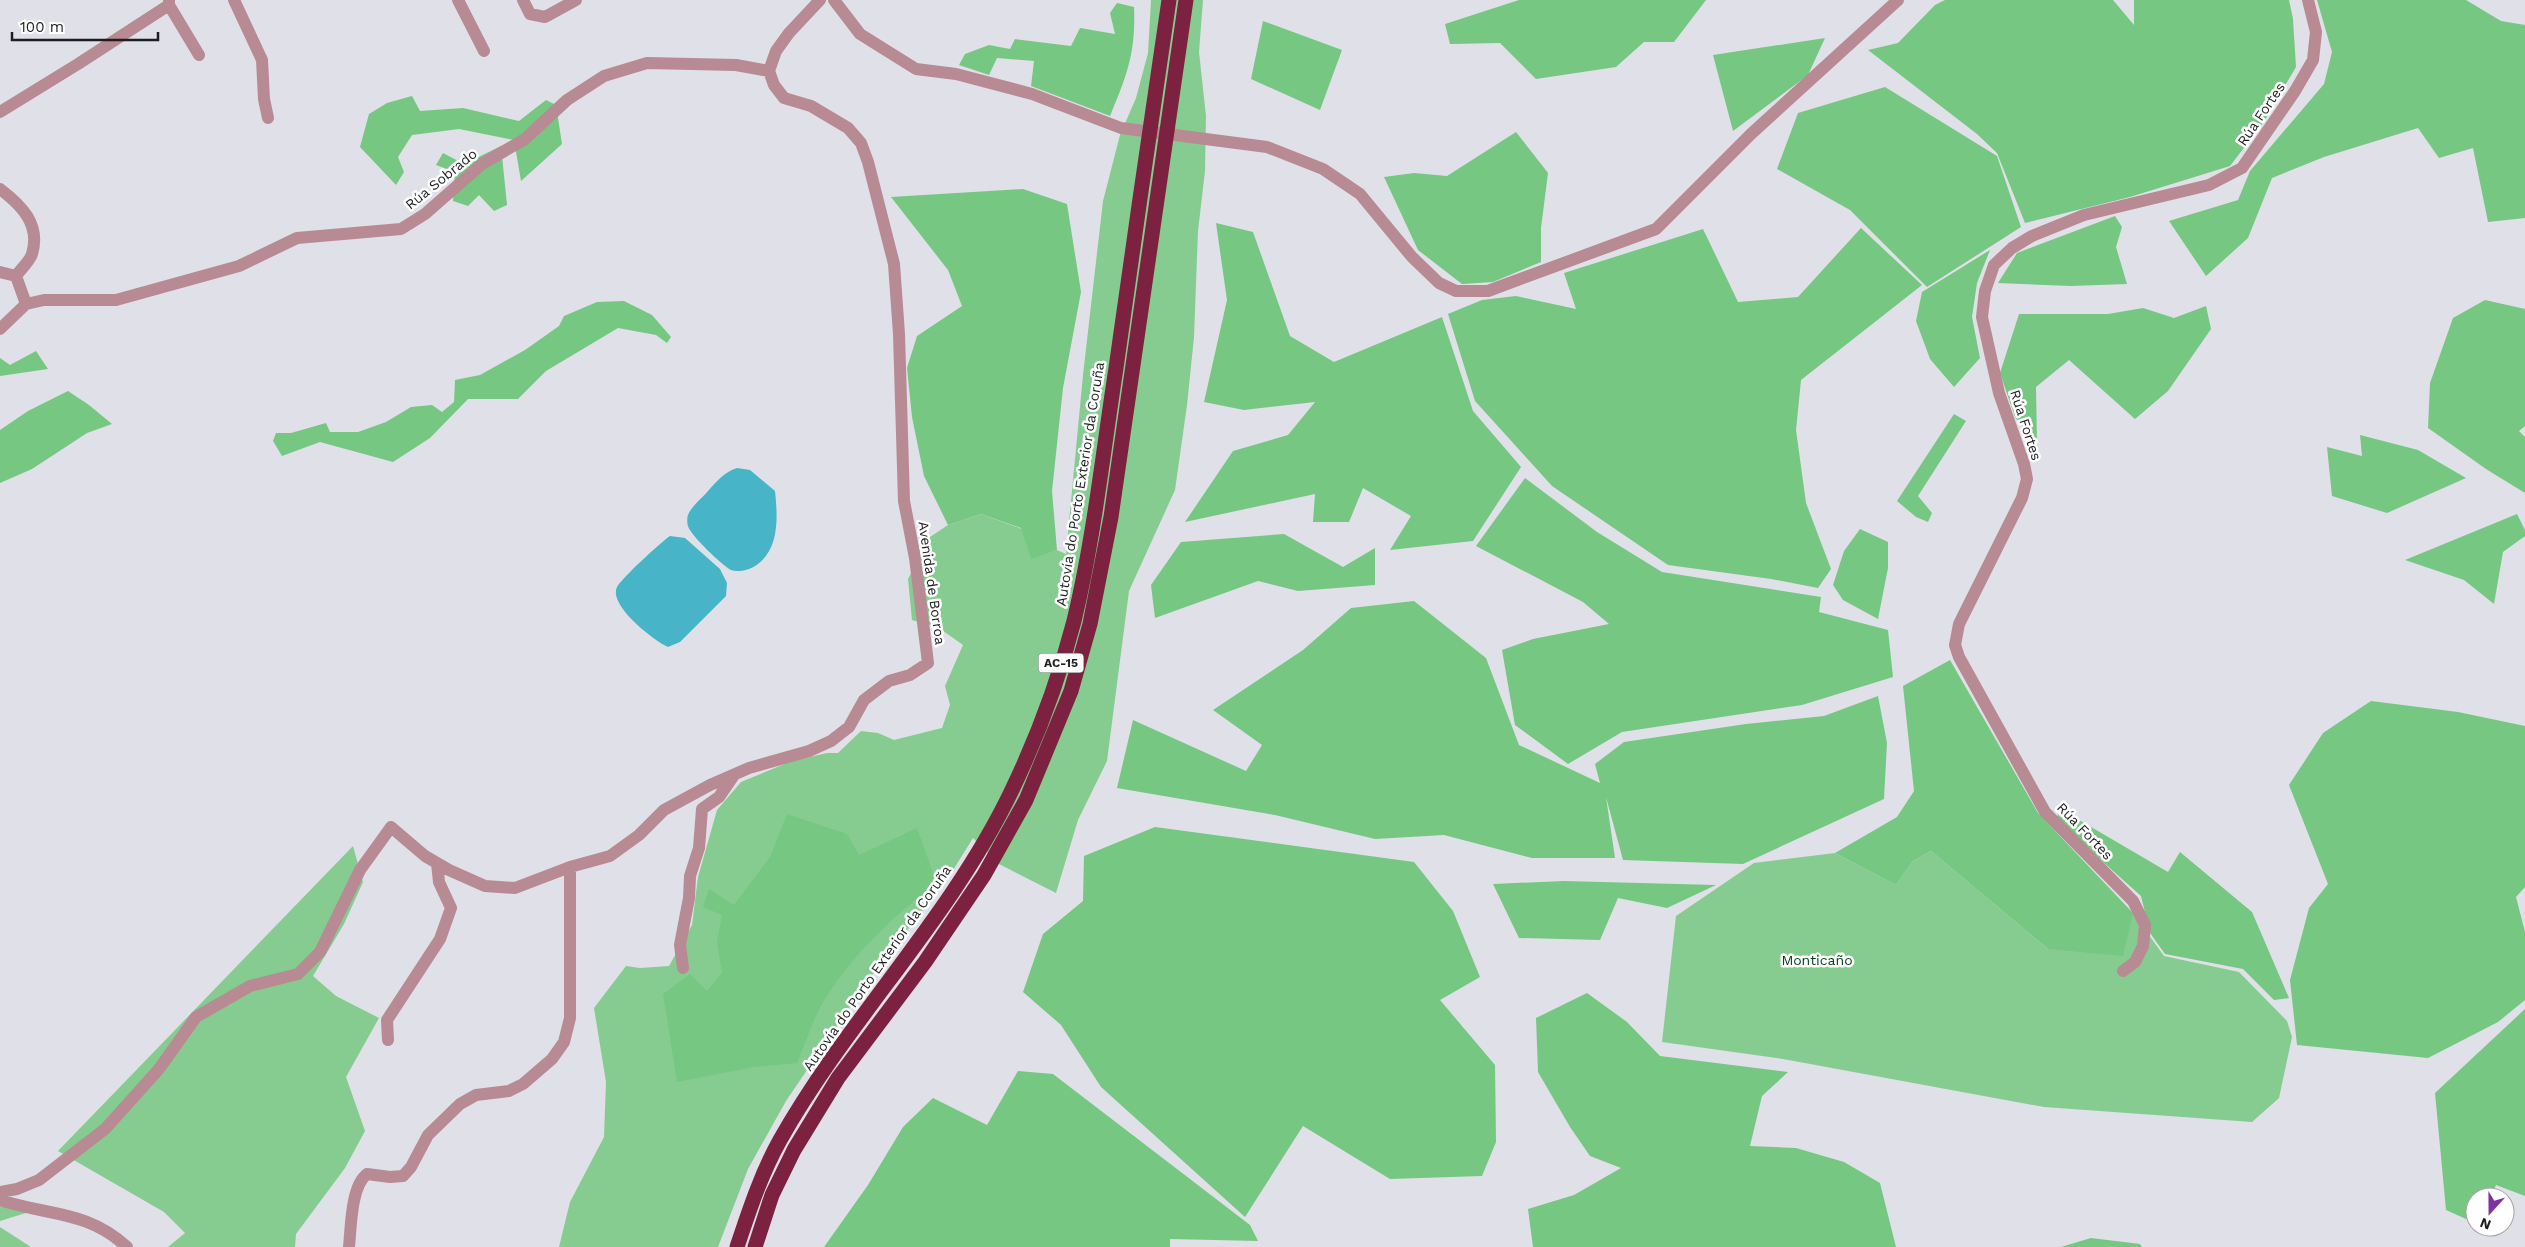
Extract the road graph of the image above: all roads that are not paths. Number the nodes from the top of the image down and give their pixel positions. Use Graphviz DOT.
graph roads {
  1 [pos="234,0"];
  2 [pos="458,0"];
  3 [pos="523,0"];
  4 [pos="576,0"];
  5 [pos="820,0"];
  6 [pos="834,0"];
  7 [pos="1169,0"];
  8 [pos="1186,0"];
  9 [pos="1898,0"];
  10 [pos="2308,0"];
  11 [pos="169,2"];
  12 [pos="484,52"];
  13 [pos="199,56"];
  14 [pos="769,71"];
  15 [pos="0,112"];
  16 [pos="268,118"];
  17 [pos="0,189"];
  18 [pos="0,272"];
  19 [pos="16,276"];
  20 [pos="26,304"];
  21 [pos="0,330"];
  22 [pos="734,775"];
  23 [pos="437,863"];
  24 [pos="570,867"];
  25 [pos="682,968"];
  26 [pos="2123,971"];
  27 [pos="388,1040"];
  28 [pos="0,1192"];
  29 [pos="0,1200"];
  30 [pos="127,1247"];
  31 [pos="349,1247"];
  32 [pos="737,1247"];
  33 [pos="755,1247"];
  1 -- 16 [label="street"];
  2 -- 12 [label="street"];
  3 -- 4 [label="street"];
  5 -- 14 [label="street"];
  6 -- 9 [label="street"];
  7 -- 32 [label="highway, Autovía do Porto Exterior da Coruña / AC-15"];
  8 -- 33 [label="highway, AC-15"];
  10 -- 26 [label="street, Rúa Fortes"];
  11 -- 13 [label="street"];
  11 -- 15 [label="street"];
  14 -- 20 [label="street, Rúa Sobrado"];
  14 -- 22 [label="street, Avenida de Borroa"];
  17 -- 19 [label="street"];
  18 -- 19 [label="street"];
  19 -- 20 [label="street"];
  20 -- 21 [label="street"];
  22 -- 24 [label="street, Avenida de Borroa"];
  22 -- 25 [label="street"];
  23 -- 24 [label="street, Avenida de Borroa"];
  23 -- 27 [label="street"];
  23 -- 28 [label="street, Avenida de Borroa"];
  24 -- 31 [label="street"];
  29 -- 30 [label="street"];
}
